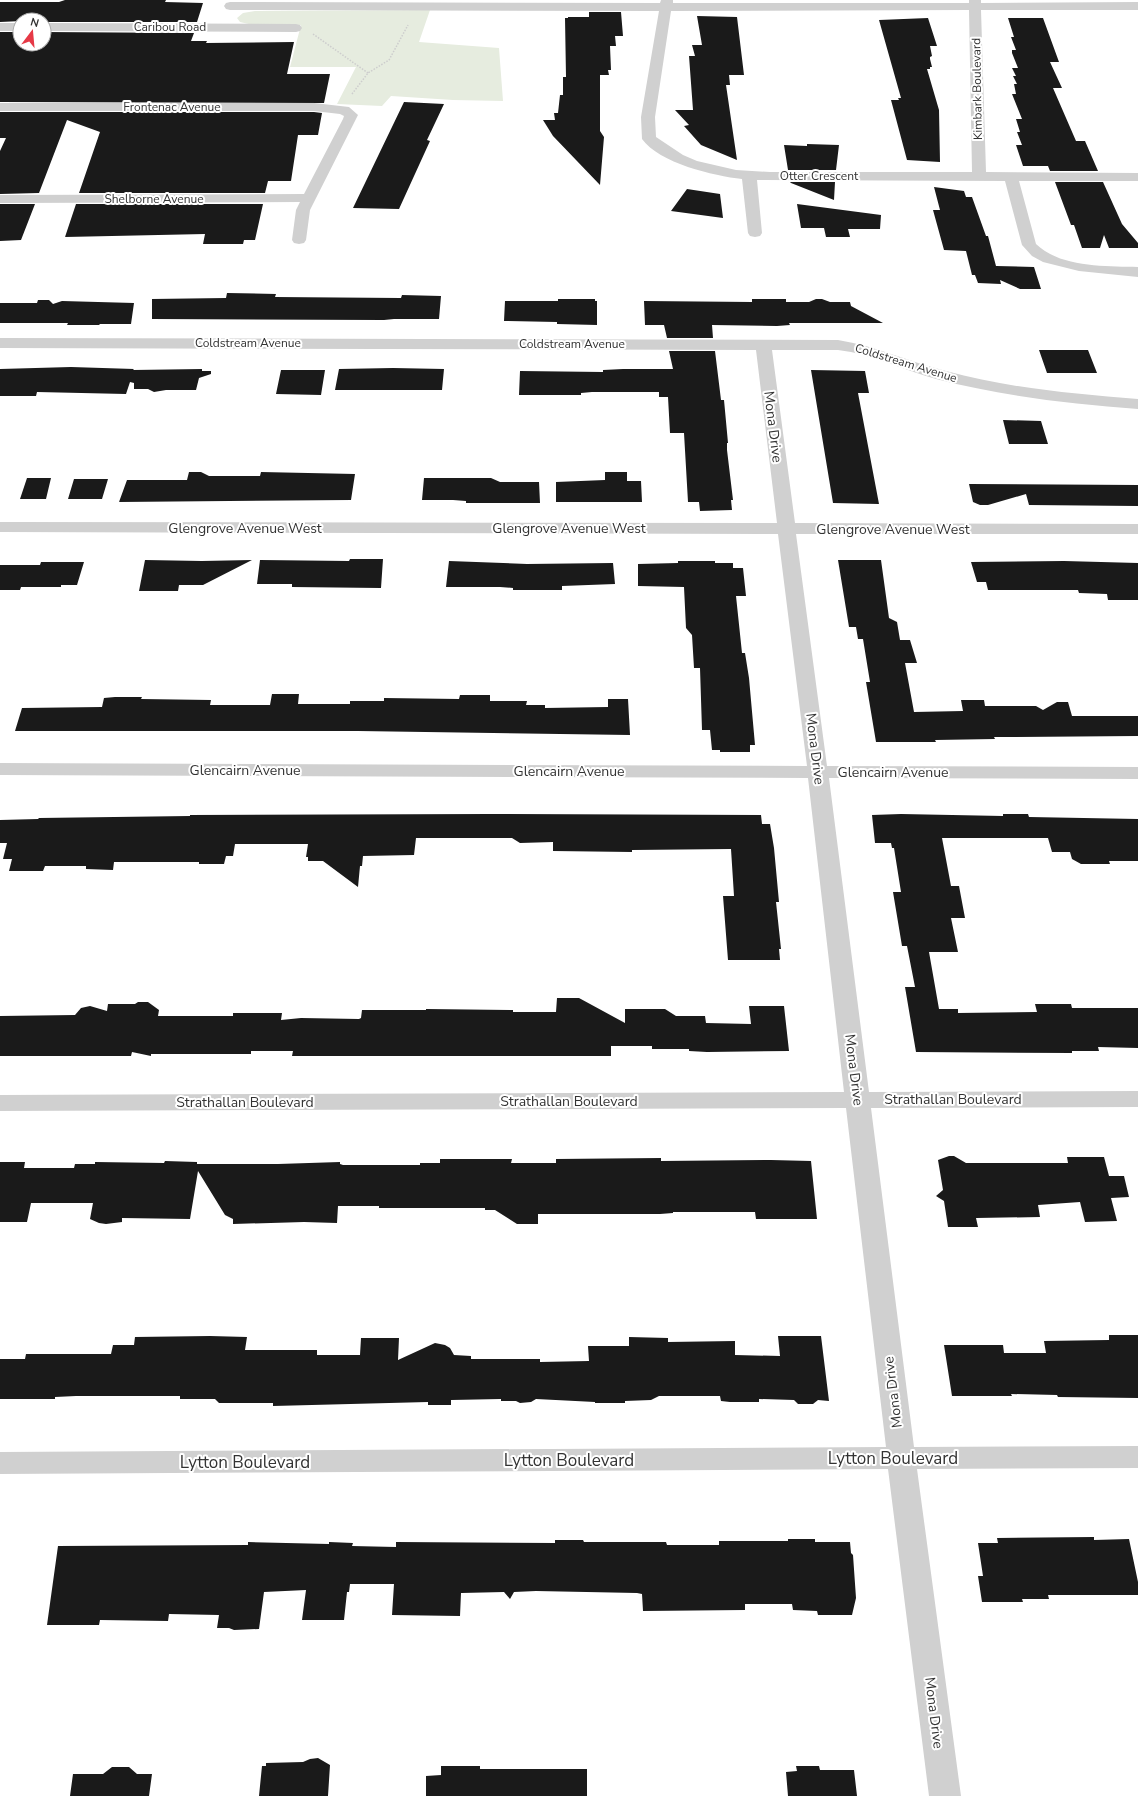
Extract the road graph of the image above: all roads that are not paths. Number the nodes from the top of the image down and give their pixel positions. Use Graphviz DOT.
graph roads {
  1 [pos="231,3"];
  2 [pos="426,3"];
  3 [pos="666,4"];
  4 [pos="975,4"];
  5 [pos="1138,6"];
  6 [pos="0,27"];
  7 [pos="12,27"];
  8 [pos="52,27"];
  9 [pos="224,27"];
  10 [pos="296,28"];
  11 [pos="0,107"];
  12 [pos="749,175"];
  13 [pos="979,177"];
  14 [pos="1138,177"];
  15 [pos="1011,178"];
  16 [pos="308,198"];
  17 [pos="0,199"];
  18 [pos="755,233"];
  19 [pos="299,240"];
  20 [pos="1138,272"];
  21 [pos="0,343"];
  22 [pos="763,344"];
  23 [pos="1138,404"];
  24 [pos="0,527"];
  25 [pos="786,529"];
  26 [pos="1138,530"];
  27 [pos="0,769"];
  28 [pos="818,772"];
  29 [pos="1138,773"];
  30 [pos="1138,1099"];
  31 [pos="858,1100"];
  32 [pos="0,1103"];
  33 [pos="1138,1457"];
  34 [pos="901,1458"];
  35 [pos="0,1463"];
  36 [pos="945,1796"];
  1 -- 2 [label="street"];
  1 -- 9 [label="street"];
  2 -- 3 [label="street"];
  3 -- 4 [label="street"];
  3 -- 12 [label="street, Otter Crescent"];
  4 -- 5 [label="street"];
  4 -- 13 [label="street, Kimbark Boulevard"];
  6 -- 7 [label="street"];
  8 -- 9 [label="street, Caribou Road"];
  9 -- 10 [label="street, Caribou Road"];
  11 -- 16 [label="street, Frontenac Avenue"];
  12 -- 13 [label="street, Otter Crescent"];
  12 -- 18 [label="street"];
  13 -- 15 [label="street, Otter Crescent"];
  14 -- 15 [label="street, Otter Crescent"];
  15 -- 20 [label="street"];
  16 -- 17 [label="street, Shelborne Avenue"];
  16 -- 19 [label="street"];
  21 -- 22 [label="street, Coldstream Avenue"];
  22 -- 23 [label="street, Coldstream Avenue"];
  22 -- 25 [label="street, Mona Drive"];
  24 -- 25 [label="street, Glengrove Avenue West"];
  25 -- 26 [label="street, Glengrove Avenue West"];
  25 -- 28 [label="street, Mona Drive"];
  27 -- 28 [label="street, Glencairn Avenue"];
  28 -- 29 [label="street, Glencairn Avenue"];
  28 -- 31 [label="street, Mona Drive"];
  30 -- 31 [label="street, Strathallan Boulevard"];
  31 -- 32 [label="street, Strathallan Boulevard"];
  31 -- 34 [label="street, Mona Drive"];
  33 -- 34 [label="street, Lytton Boulevard"];
  34 -- 35 [label="street, Lytton Boulevard"];
  34 -- 36 [label="street, Mona Drive"];
}
